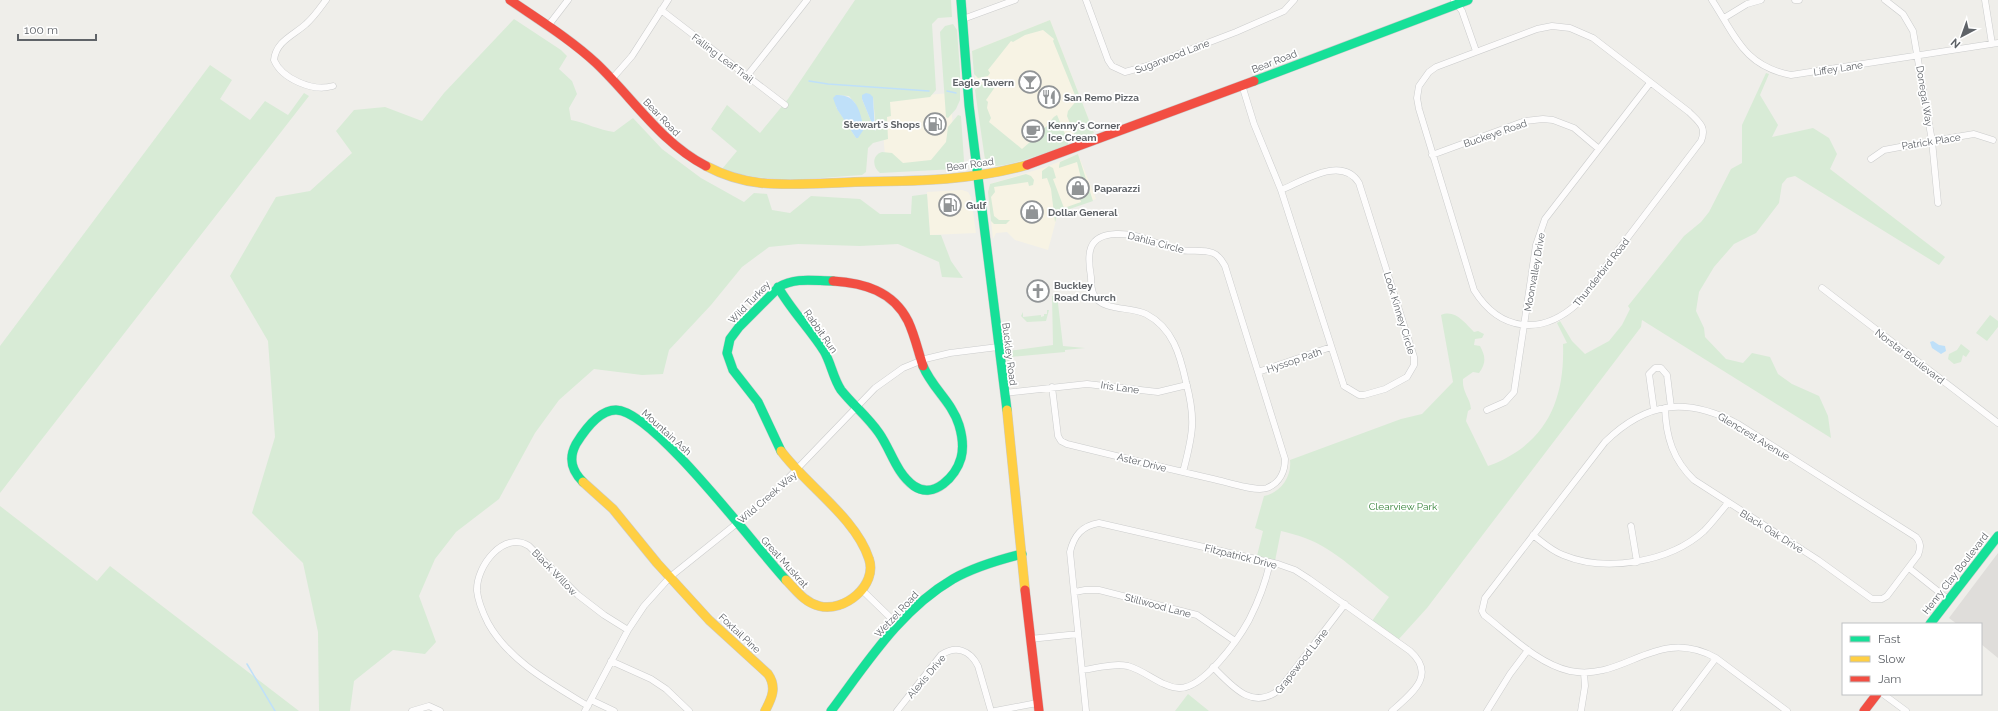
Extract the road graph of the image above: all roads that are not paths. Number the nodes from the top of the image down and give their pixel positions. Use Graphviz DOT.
graph roads {
  1 [pos="326,0"];
  2 [pos="510,0"];
  3 [pos="568,0"];
  4 [pos="668,0"];
  5 [pos="806,0"];
  6 [pos="961,0"];
  7 [pos="1015,0"];
  8 [pos="1086,0"];
  9 [pos="1294,0"];
  10 [pos="1468,0"];
  11 [pos="1712,0"];
  12 [pos="1761,0"];
  13 [pos="1795,0"];
  14 [pos="1799,0"];
  15 [pos="1885,0"];
  16 [pos="1985,0"];
  17 [pos="1456,2"];
  18 [pos="661,10"];
  19 [pos="1724,18"];
  20 [pos="963,19"];
  21 [pos="548,26"];
  22 [pos="1995,44"];
  23 [pos="1476,51"];
  24 [pos="1918,56"];
  25 [pos="747,76"];
  26 [pos="611,80"];
  27 [pos="1650,83"];
  28 [pos="1242,85"];
  29 [pos="333,86"];
  30 [pos="785,105"];
  31 [pos="1992,140"];
  32 [pos="1932,141"];
  33 [pos="1599,149"];
  34 [pos="1432,156"];
  35 [pos="1872,159"];
  36 [pos="976,175"];
  37 [pos="1281,190"];
  38 [pos="1938,203"];
  39 [pos="778,288"];
  40 [pos="1822,288"];
  41 [pos="1525,325"];
  42 [pos="1331,347"];
  43 [pos="998,348"];
  44 [pos="922,360"];
  45 [pos="1258,372"];
  46 [pos="1187,386"];
  47 [pos="1052,387"];
  48 [pos="1004,393"];
  49 [pos="857,407"];
  50 [pos="1668,408"];
  51 [pos="1487,410"];
  52 [pos="1654,410"];
  53 [pos="1998,423"];
  54 [pos="798,469"];
  55 [pos="1183,472"];
  56 [pos="1276,482"];
  57 [pos="1728,503"];
  58 [pos="737,523"];
  59 [pos="1631,526"];
  60 [pos="1533,535"];
  61 [pos="1998,536"];
  62 [pos="1022,554"];
  63 [pos="1270,562"];
  64 [pos="1637,562"];
  65 [pos="1909,568"];
  66 [pos="670,577"];
  67 [pos="862,590"];
  68 [pos="1075,592"];
  69 [pos="1949,600"];
  70 [pos="1345,604"];
  71 [pos="1931,623"];
  72 [pos="898,625"];
  73 [pos="628,630"];
  74 [pos="1078,634"];
  75 [pos="1030,639"];
  76 [pos="1235,641"];
  77 [pos="1528,650"];
  78 [pos="1716,658"];
  79 [pos="611,661"];
  80 [pos="1213,667"];
  81 [pos="1083,670"];
  82 [pos="1584,673"];
  83 [pos="1876,695"];
  84 [pos="1884,695"];
  85 [pos="591,700"];
  86 [pos="1038,707"];
  87 [pos="587,709"];
  88 [pos="412,711"];
  89 [pos="440,711"];
  90 [pos="614,711"];
  91 [pos="689,711"];
  92 [pos="765,711"];
  93 [pos="831,711"];
  94 [pos="897,711"];
  95 [pos="991,711"];
  96 [pos="995,711"];
  97 [pos="1086,711"];
  98 [pos="1392,711"];
  99 [pos="1487,711"];
  100 [pos="1580,711"];
  101 [pos="1676,711"];
  102 [pos="1787,711"];
  103 [pos="1864,711"];
  104 [pos="1906,711"];
  1 -- 29 [label="street"];
  2 -- 21 [label="street, Bear Road"];
  3 -- 21 [label="street"];
  4 -- 18 [label="street"];
  5 -- 25 [label="street"];
  6 -- 20 [label="street, Buckley Road"];
  7 -- 20 [label="street"];
  8 -- 9 [label="street, Sugarwood Lane"];
  10 -- 17 [label="street, Bear Road"];
  11 -- 19 [label="street, Liffey Lane"];
  12 -- 19 [label="street"];
  13 -- 14 [label="street"];
  15 -- 24 [label="street, Donegal Way"];
  16 -- 22 [label="street"];
  17 -- 23 [label="street"];
  17 -- 28 [label="street, Bear Road"];
  18 -- 25 [label="street, Falling Leaf Trail"];
  18 -- 26 [label="street"];
  19 -- 24 [label="street, Liffey Lane"];
  20 -- 36 [label="street, Buckley Road"];
  21 -- 26 [label="street, Bear Road"];
  22 -- 24 [label="street, Liffey Lane"];
  23 -- 27 [label="street, Thunderbird Road"];
  23 -- 34 [label="street, Thunderbird Road"];
  24 -- 32 [label="street, Donegal Way"];
  25 -- 30 [label="street, Falling Leaf Trail"];
  26 -- 36 [label="street, Bear Road"];
  27 -- 33 [label="street, Moonvalley Drive"];
  27 -- 41 [label="street, Thunderbird Road"];
  28 -- 36 [label="street, Bear Road"];
  28 -- 37 [label="street, Look Kinney Circle"];
  31 -- 32 [label="street, Patrick Place"];
  32 -- 35 [label="street, Patrick Place"];
  32 -- 38 [label="street, Donegal Way"];
  33 -- 34 [label="street, Buckeye Road"];
  33 -- 41 [label="street, Moonvalley Drive"];
  34 -- 41 [label="street, Thunderbird Road"];
  36 -- 43 [label="street, Buckley Road"];
  37 -- 42 [label="street, Look Kinney Circle"];
  37 -- 42 [label="street, Look Kinney Circle"];
  39 -- 44 [label="street, Wild Turkey"];
  39 -- 49 [label="street, Rabbit Run"];
  39 -- 54 [label="street, Wild Turkey"];
  40 -- 53 [label="street, Norstar Boulevard"];
  41 -- 51 [label="street, Moonvalley Drive"];
  42 -- 45 [label="street, Hyssop Path"];
  43 -- 44 [label="street, Wild Creek Way"];
  43 -- 48 [label="street, Buckley Road"];
  44 -- 49 [label="street, Wild Creek Way"];
  44 -- 49 [label="street, Wild Turkey"];
  45 -- 46 [label="street, Dahlia Circle"];
  45 -- 56 [label="street, Dahlia Circle"];
  46 -- 47 [label="street, Iris Lane"];
  46 -- 55 [label="street, Dahlia Circle"];
  47 -- 48 [label="street, Iris Lane"];
  47 -- 55 [label="street, Aster Drive"];
  48 -- 62 [label="street, Buckley Road"];
  49 -- 54 [label="street, Wild Creek Way"];
  50 -- 52 [label="street, Glencrest Avenue"];
  50 -- 52 [label="street, Black Oak Drive"];
  50 -- 57 [label="street, Black Oak Drive"];
  50 -- 65 [label="street, Glencrest Avenue"];
  52 -- 60 [label="street, Glencrest Avenue"];
  54 -- 58 [label="street, Wild Creek Way"];
  54 -- 67 [label="street, Great Muskrat"];
  55 -- 56 [label="street, Aster Drive"];
  57 -- 64 [label="street"];
  57 -- 65 [label="street, Black Oak Drive"];
  58 -- 66 [label="street, Wild Creek Way"];
  58 -- 66 [label="street, Mountain Ash"];
  58 -- 67 [label="street, Great Muskrat"];
  59 -- 64 [label="street"];
  60 -- 64 [label="street"];
  60 -- 77 [label="street, Glencrest Avenue"];
  61 -- 69 [label="street, Henry Clay Boulevard"];
  62 -- 72 [label="street, Wetzel Road"];
  62 -- 75 [label="street, Buckley Road"];
  63 -- 68 [label="street, Fitzpatrick Drive"];
  63 -- 70 [label="street, Fitzpatrick Drive"];
  63 -- 76 [label="street"];
  65 -- 69 [label="street"];
  66 -- 73 [label="street, Wild Creek Way"];
  66 -- 92 [label="street, Foxtail Pine"];
  67 -- 72 [label="street"];
  68 -- 74 [label="street, Fitzpatrick Drive"];
  68 -- 76 [label="street, Stillwood Lane"];
  69 -- 71 [label="street, Henry Clay Boulevard"];
  70 -- 80 [label="street, Grapewood Lane"];
  70 -- 98 [label="street, Fitzpatrick Drive"];
  72 -- 93 [label="street, Wetzel Road"];
  73 -- 79 [label="street, Wild Creek Way"];
  73 -- 87 [label="street, Black Willow"];
  74 -- 75 [label="street"];
  74 -- 81 [label="street, Fitzpatrick Drive"];
  75 -- 86 [label="street, Buckley Road"];
  76 -- 80 [label="street"];
  77 -- 82 [label="street"];
  77 -- 99 [label="street"];
  78 -- 82 [label="street"];
  78 -- 101 [label="street"];
  78 -- 102 [label="street"];
  79 -- 85 [label="street, Wild Creek Way"];
  79 -- 91 [label="street"];
  80 -- 81 [label="street"];
  81 -- 97 [label="street, Fitzpatrick Drive"];
  82 -- 100 [label="street"];
  83 -- 103 [label="street"];
  84 -- 104 [label="street"];
  85 -- 87 [label="street, Wild Creek Way"];
  85 -- 90 [label="street"];
  86 -- 96 [label="street"];
  88 -- 89 [label="street"];
  94 -- 95 [label="street, Alexis Drive"];
}
